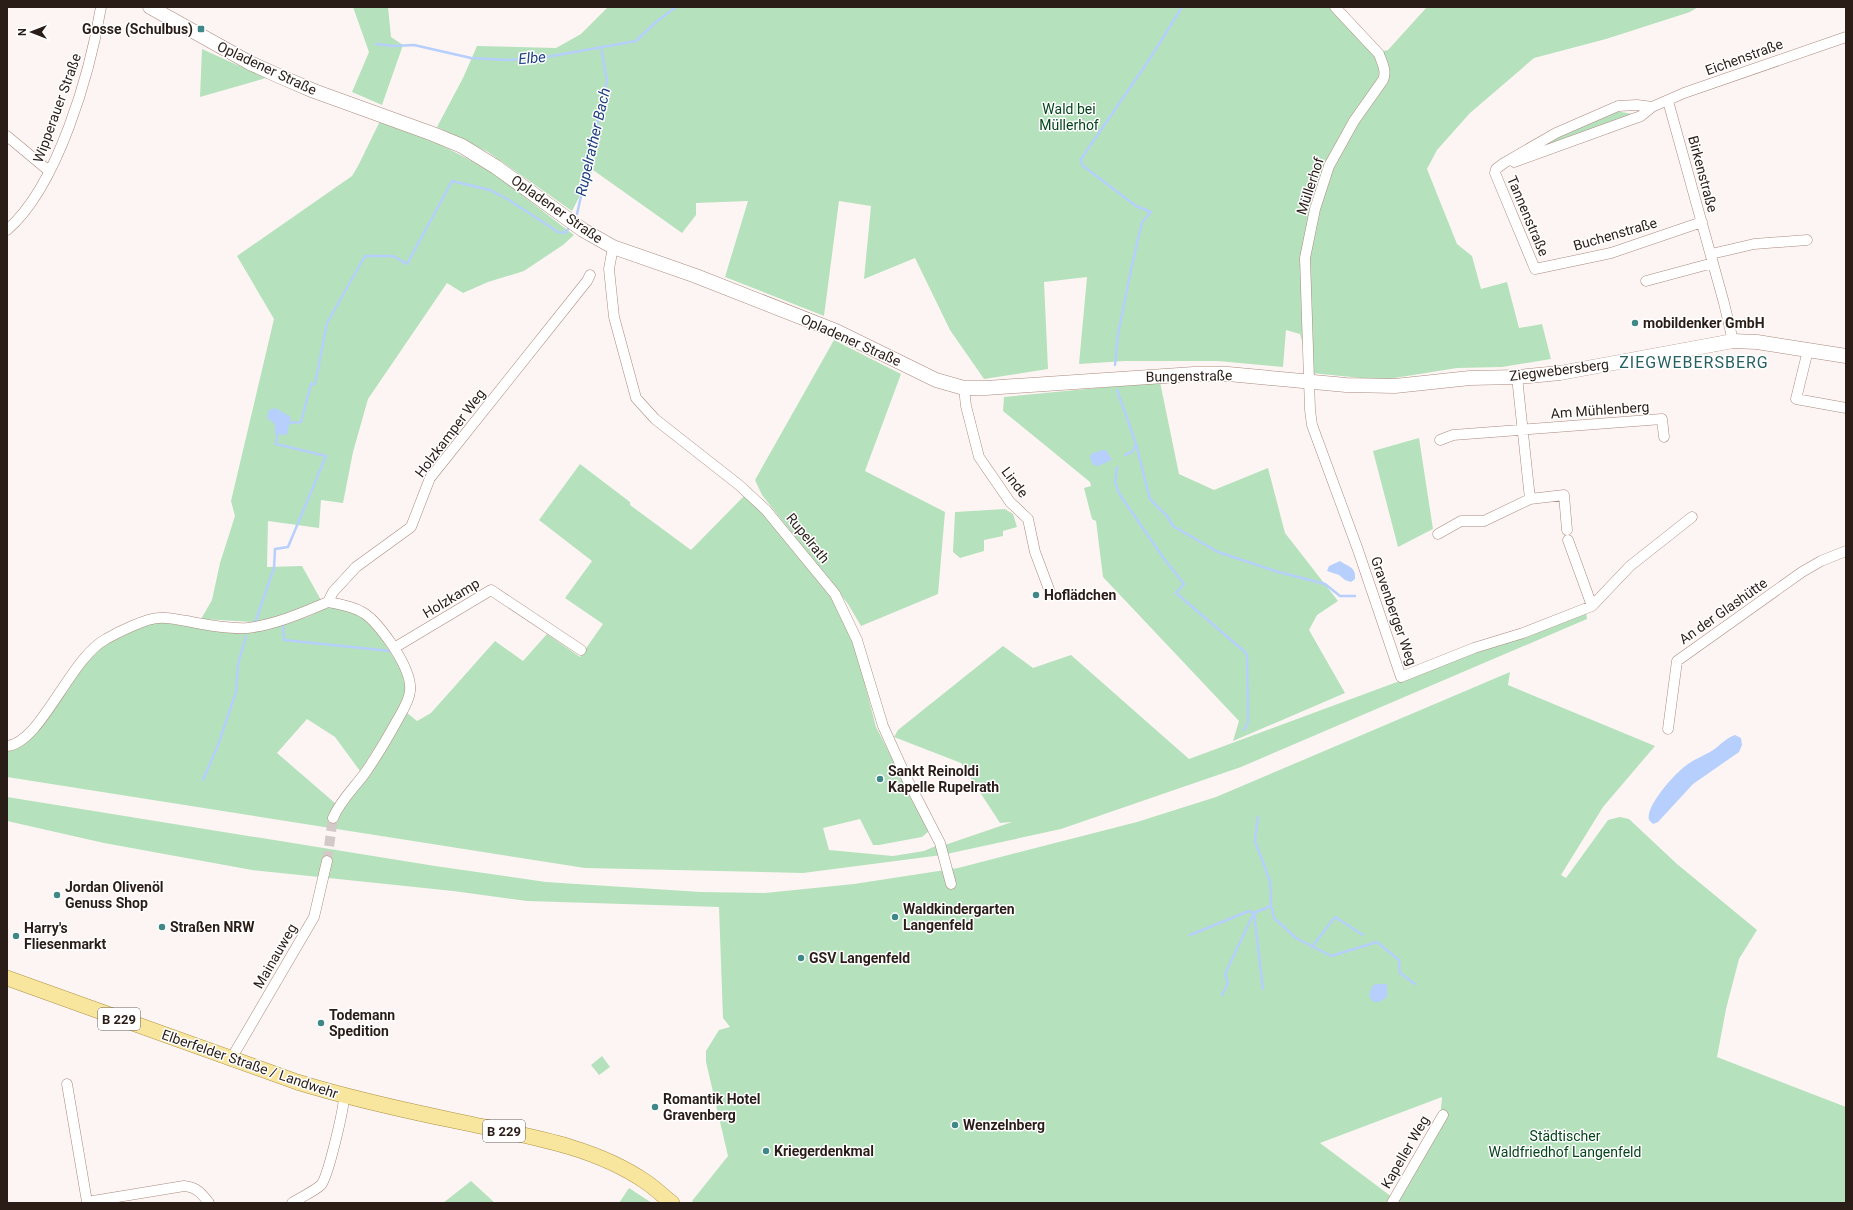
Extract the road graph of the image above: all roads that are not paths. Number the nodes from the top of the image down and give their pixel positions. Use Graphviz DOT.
graph roads {
  1 [pos="101,7"];
  2 [pos="150,7"];
  3 [pos="1335,7"];
  4 [pos="1846,37"];
  5 [pos="1668,101"];
  6 [pos="1652,107"];
  7 [pos="7,136"];
  8 [pos="1504,164"];
  9 [pos="49,170"];
  10 [pos="1495,173"];
  11 [pos="1702,222"];
  12 [pos="7,230"];
  13 [pos="1807,240"];
  14 [pos="613,248"];
  15 [pos="1712,258"];
  16 [pos="1535,270"];
  17 [pos="590,275"];
  18 [pos="1646,281"];
  19 [pos="1733,341"];
  20 [pos="1808,350"];
  21 [pos="1846,356"];
  22 [pos="1517,377"];
  23 [pos="1308,382"];
  24 [pos="1070,383"];
  25 [pos="964,388"];
  26 [pos="1846,408"];
  27 [pos="1523,430"];
  28 [pos="1664,437"];
  29 [pos="1440,440"];
  30 [pos="1530,499"];
  31 [pos="1692,517"];
  32 [pos="1438,534"];
  33 [pos="1846,551"];
  34 [pos="1050,592"];
  35 [pos="328,602"];
  36 [pos="1592,606"];
  37 [pos="394,648"];
  38 [pos="581,650"];
  39 [pos="1668,729"];
  40 [pos="7,746"];
  41 [pos="333,818"];
  42 [pos="327,861"];
  43 [pos="951,884"];
  44 [pos="7,978"];
  45 [pos="231,1059"];
  46 [pos="67,1084"];
  47 [pos="344,1096"];
  48 [pos="1443,1115"];
  49 [pos="84,1202"];
  50 [pos="209,1203"];
  51 [pos="292,1203"];
  52 [pos="672,1203"];
  53 [pos="1392,1203"];
  1 -- 9 [label="street, Wipperauer Straße"];
  2 -- 14 [label="main road, Opladener Straße"];
  3 -- 23 [label="street, Müllerhof"];
  4 -- 5 [label="street, Eichenstraße"];
  5 -- 6 [label="street, Eichenstraße"];
  5 -- 11 [label="street, Birkenstraße"];
  6 -- 8 [label="street, Eichenstraße"];
  6 -- 8 [label="street, Eichenstraße"];
  7 -- 9 [label="street"];
  8 -- 10 [label="street, Eichenstraße"];
  9 -- 12 [label="street, Wipperauer Straße"];
  10 -- 16 [label="street, Tannenstraße"];
  11 -- 15 [label="street, Birkenstraße"];
  11 -- 16 [label="street, Buchenstraße"];
  13 -- 15 [label="street"];
  14 -- 25 [label="main road, Opladener Straße"];
  14 -- 43 [label="street, Rupelrath"];
  15 -- 18 [label="street"];
  15 -- 19 [label="street, Birkenstraße"];
  17 -- 35 [label="street, Holzkamper Weg"];
  19 -- 20 [label="main road, Ziegwebersberg"];
  19 -- 22 [label="main road, Ziegwebersberg"];
  20 -- 21 [label="main road, Ziegwebersberg"];
  20 -- 26 [label="street"];
  22 -- 23 [label="main road, Ziegwebersberg"];
  22 -- 27 [label="street"];
  23 -- 24 [label="main road, Bungenstraße"];
  23 -- 36 [label="street, Gravenberger Weg"];
  24 -- 25 [label="main road, Opladener Straße"];
  25 -- 34 [label="street, Linde"];
  27 -- 28 [label="street, Am Mühlenberg"];
  27 -- 29 [label="street"];
  27 -- 30 [label="street"];
  30 -- 32 [label="street"];
  30 -- 36 [label="street"];
  31 -- 36 [label="street, Gravenberger Weg"];
  33 -- 39 [label="street, An der Glashütte"];
  35 -- 37 [label="street"];
  35 -- 40 [label="street"];
  37 -- 38 [label="street, Holzkamp"];
  37 -- 41 [label="street"];
  42 -- 45 [label="street, Mainauweg"];
  44 -- 45 [label="main road, Elberfelder Straße / Landwehr / B 229"];
  45 -- 47 [label="main road, Elberfelder Straße / Landwehr / B 229"];
  46 -- 49 [label="street"];
  47 -- 51 [label="street"];
  47 -- 52 [label="main road, Elberfelder Straße / Landwehr / B 229"];
  48 -- 53 [label="street, Kapeller Weg"];
  49 -- 50 [label="street"];
}
